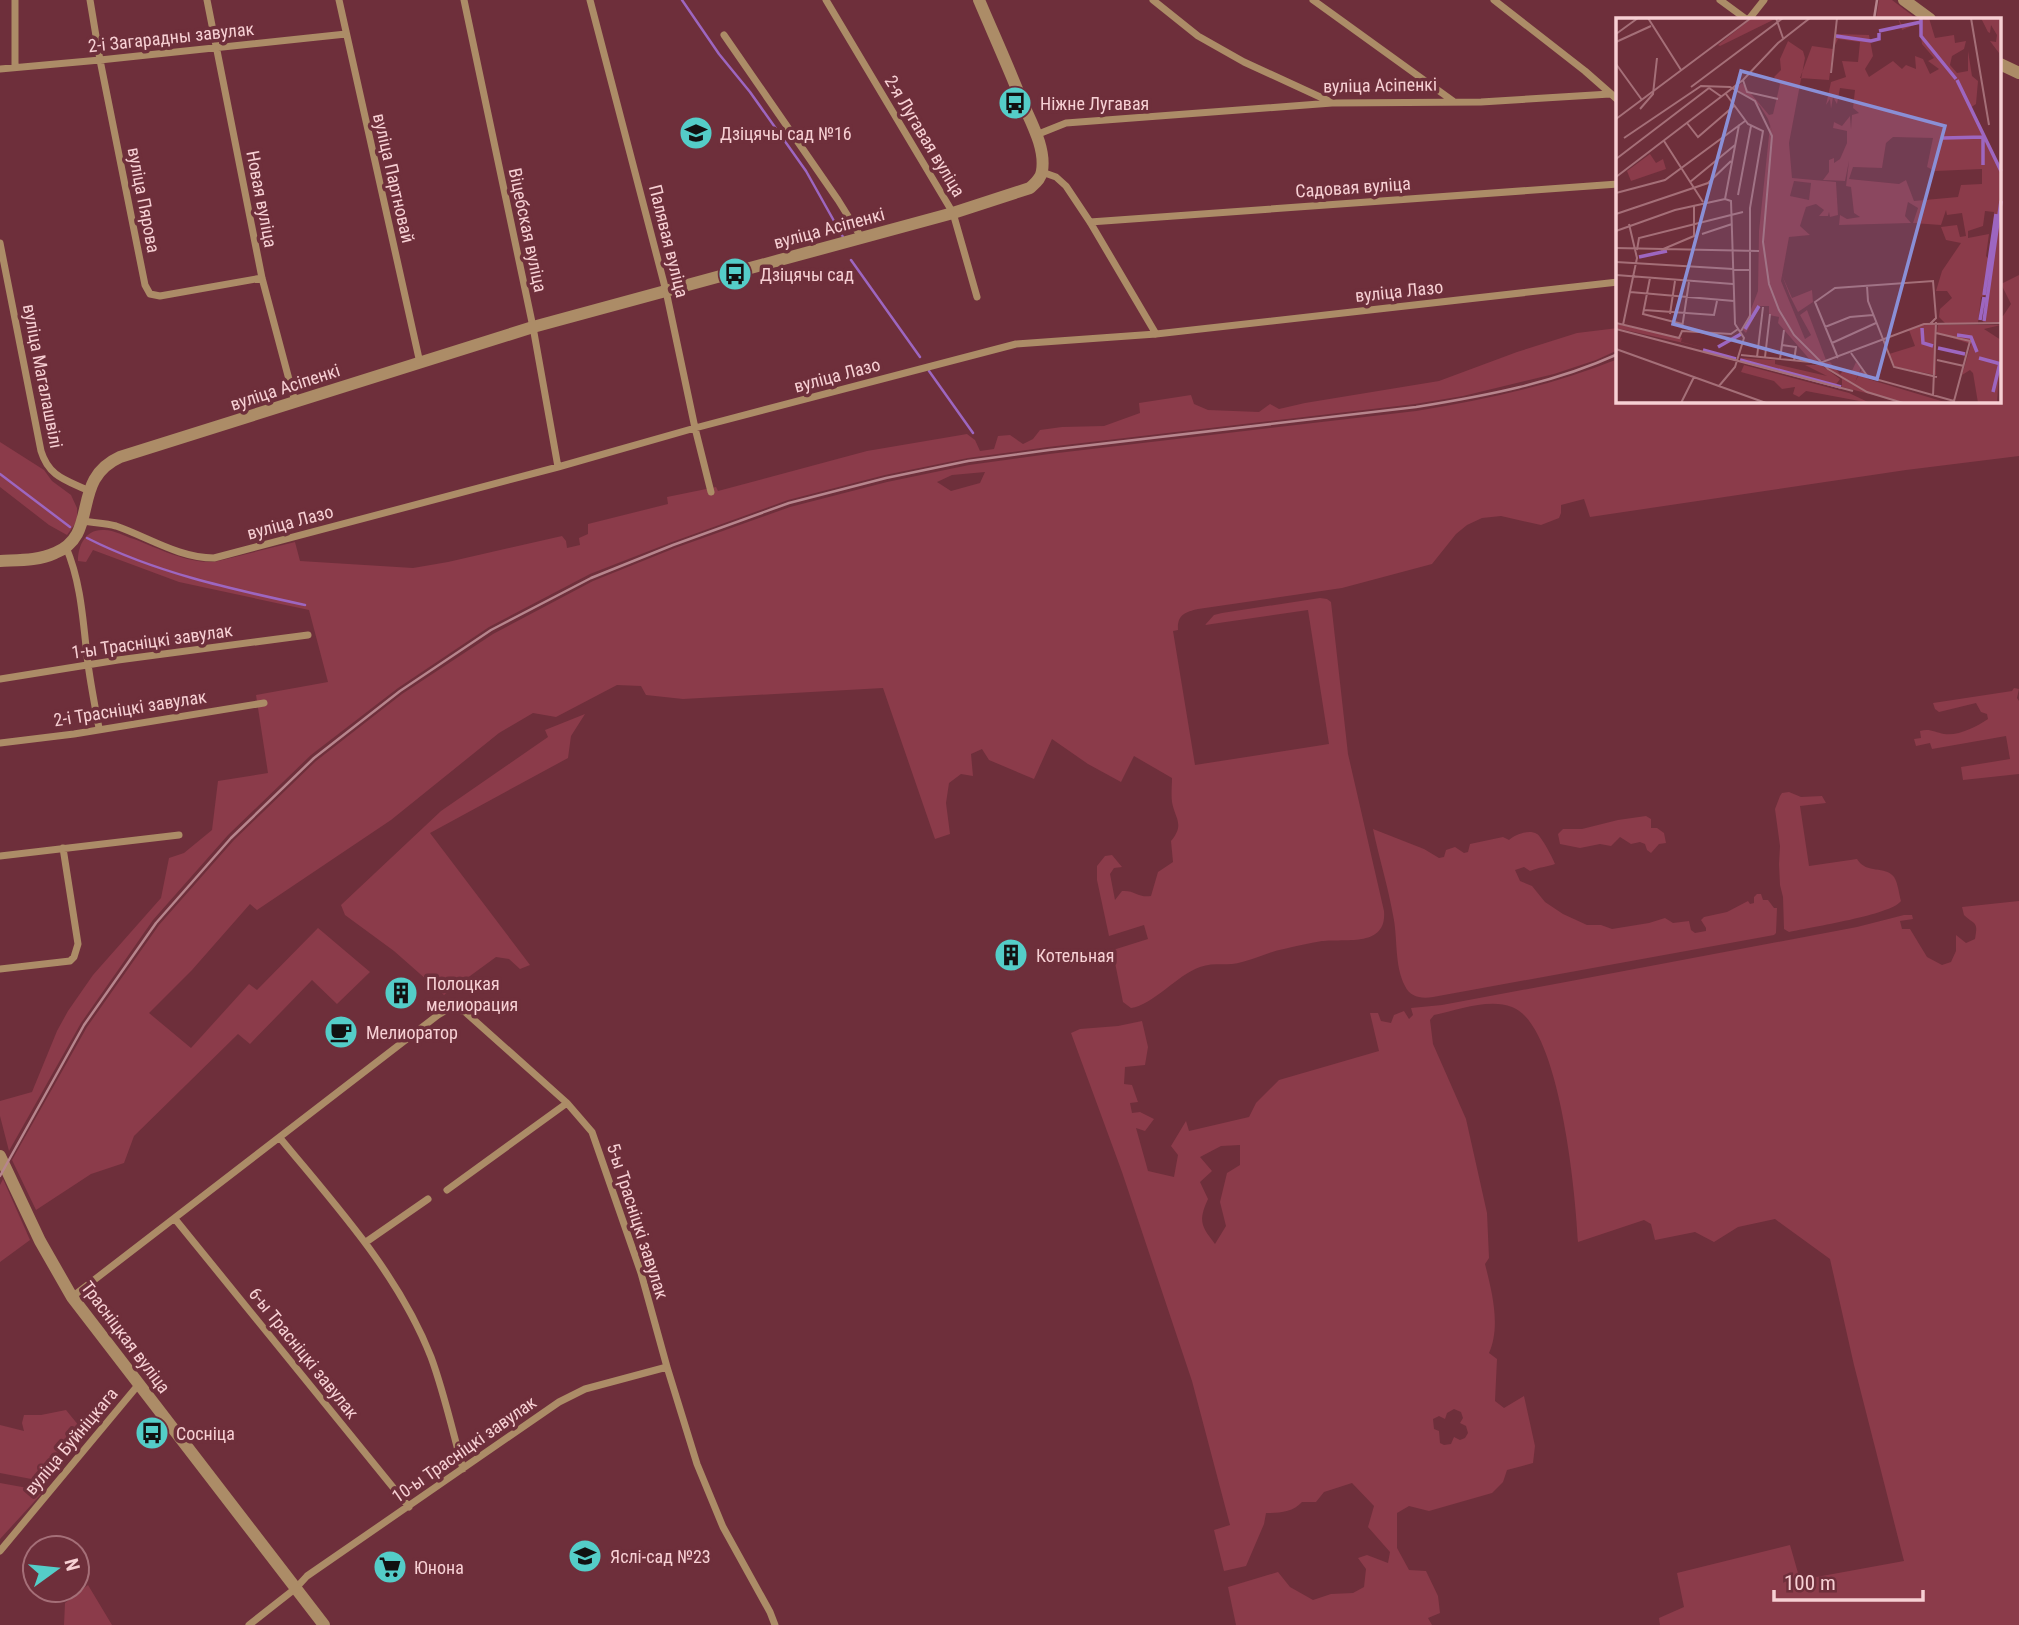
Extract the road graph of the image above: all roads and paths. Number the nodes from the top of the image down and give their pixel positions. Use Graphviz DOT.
graph roads {
  1 [pos="15,0"];
  2 [pos="90,0"];
  3 [pos="207,0"];
  4 [pos="339,0"];
  5 [pos="464,0"];
  6 [pos="590,0"];
  7 [pos="826,0"];
  8 [pos="979,0"];
  9 [pos="1153,0"];
  10 [pos="1313,0"];
  11 [pos="1494,0"];
  12 [pos="1720,0"];
  13 [pos="1764,0"];
  14 [pos="1904,0"];
  15 [pos="1746,18"];
  16 [pos="1748,18"];
  17 [pos="1929,18"];
  18 [pos="346,34"];
  19 [pos="724,35"];
  20 [pos="215,48"];
  21 [pos="100,60"];
  22 [pos="2002,65"];
  23 [pos="15,66"];
  24 [pos="0,69"];
  25 [pos="2019,73"];
  26 [pos="1611,94"];
  27 [pos="1616,98"];
  28 [pos="1454,101"];
  29 [pos="1332,103"];
  30 [pos="1036,135"];
  31 [pos="1042,172"];
  32 [pos="1616,184"];
  33 [pos="953,213"];
  34 [pos="1090,222"];
  35 [pos="861,237"];
  36 [pos="0,243"];
  37 [pos="262,278"];
  38 [pos="1616,282"];
  39 [pos="666,290"];
  40 [pos="977,297"];
  41 [pos="533,327"];
  42 [pos="1156,334"];
  43 [pos="420,363"];
  44 [pos="295,402"];
  45 [pos="695,428"];
  46 [pos="558,467"];
  47 [pos="89,491"];
  48 [pos="711,492"];
  49 [pos="83,522"];
  50 [pos="66,547"];
  51 [pos="0,561"];
  52 [pos="308,635"];
  53 [pos="88,664"];
  54 [pos="0,679"];
  55 [pos="264,703"];
  56 [pos="99,728"];
  57 [pos="0,743"];
  58 [pos="179,835"];
  59 [pos="63,848"];
  60 [pos="0,856"];
  61 [pos="0,969"];
  62 [pos="567,1103"];
  63 [pos="281,1138"];
  64 [pos="0,1156"];
  65 [pos="447,1190"];
  66 [pos="428,1199"];
  67 [pos="175,1219"];
  68 [pos="366,1242"];
  69 [pos="72,1297"];
  70 [pos="667,1367"];
  71 [pos="139,1384"];
  72 [pos="463,1469"];
  73 [pos="409,1507"];
  74 [pos="0,1551"];
  75 [pos="296,1588"];
  76 [pos="249,1625"];
  77 [pos="324,1625"];
  78 [pos="775,1625"];
  1 -- 23 [label="street"];
  2 -- 21 [label="street, вуліца Пярова"];
  3 -- 20 [label="street, Новая вуліца"];
  4 -- 18 [label="street, вуліца Партновай"];
  5 -- 41 [label="street, Віцебская вуліца"];
  6 -- 39 [label="street, Палявая вуліца"];
  7 -- 33 [label="street, 2-я Лугавая вуліца"];
  8 -- 30 [label="street"];
  9 -- 29 [label="street"];
  10 -- 28 [label="street"];
  11 -- 26 [label="street"];
  12 -- 15 [label="street"];
  13 -- 16 [label="street"];
  14 -- 17 [label="street"];
  18 -- 20 [label="street, 2-і Загарадны завулак"];
  18 -- 43 [label="street, вуліца Партновай"];
  19 -- 35 [label="street"];
  20 -- 21 [label="street, 2-і Загарадны завулак"];
  20 -- 37 [label="street, Новая вуліца"];
  21 -- 23 [label="street, 2-і Загарадны завулак"];
  21 -- 37 [label="street, вуліца Пярова"];
  22 -- 25 [label="street"];
  23 -- 24 [label="street, 2-і Загарадны завулак"];
  26 -- 27 [label="street"];
  26 -- 28 [label="street, вуліца Асіпенкі"];
  28 -- 29 [label="street, вуліца Асіпенкі"];
  29 -- 30 [label="street, вуліца Асіпенкі"];
  30 -- 31 [label="street"];
  31 -- 33 [label="street, вуліца Асіпенкі"];
  31 -- 34 [label="street"];
  32 -- 34 [label="street, Садовая вуліца"];
  33 -- 35 [label="street, вуліца Асіпенкі"];
  33 -- 40 [label="street, 2-я Лугавая вуліца"];
  34 -- 42 [label="street"];
  35 -- 39 [label="street, вуліца Асіпенкі"];
  36 -- 47 [label="street, вуліца Магалашвілі"];
  37 -- 44 [label="street, Новая вуліца"];
  38 -- 42 [label="street, вуліца Лазо"];
  39 -- 41 [label="street, вуліца Асіпенкі"];
  39 -- 45 [label="street, Палявая вуліца"];
  41 -- 43 [label="street, вуліца Асіпенкі"];
  41 -- 46 [label="street, Віцебская вуліца"];
  42 -- 45 [label="street, вуліца Лазо"];
  43 -- 44 [label="street, вуліца Асіпенкі"];
  44 -- 47 [label="street, вуліца Асіпенкі"];
  45 -- 46 [label="street, вуліца Лазо"];
  45 -- 48 [label="street, Палявая вуліца"];
  46 -- 49 [label="street, вуліца Лазо"];
  47 -- 49 [label="street, вуліца Асіпенкі"];
  49 -- 50 [label="street, вуліца Асіпенкі"];
  50 -- 51 [label="street"];
  50 -- 53 [label="street"];
  52 -- 53 [label="street, 1-ы Трасніцкі завулак"];
  53 -- 54 [label="street, 1-ы Трасніцкі завулак"];
  53 -- 56 [label="street"];
  55 -- 56 [label="street, 2-і Трасніцкі завулак"];
  56 -- 57 [label="street, 2-і Трасніцкі завулак"];
  58 -- 59 [label="street"];
  59 -- 60 [label="street"];
  59 -- 61 [label="street"];
  62 -- 63 [label="street, 5-ы Трасніцкі завулак"];
  62 -- 65 [label="street"];
  62 -- 70 [label="street, 5-ы Трасніцкі завулак"];
  63 -- 67 [label="street, 5-ы Трасніцкі завулак"];
  63 -- 68 [label="street"];
  64 -- 69 [label="street, Трасніцкая вуліца"];
  66 -- 68 [label="street"];
  67 -- 69 [label="street, 5-ы Трасніцкі завулак"];
  67 -- 73 [label="street, 6-ы Трасніцкі завулак"];
  68 -- 72 [label="street"];
  69 -- 71 [label="street, Трасніцкая вуліца"];
  70 -- 72 [label="street, 10-ы Трасніцкі завулак"];
  70 -- 78 [label="street, 5-ы Трасніцкі завулак"];
  71 -- 74 [label="street, вуліца Буйніцкага"];
  71 -- 75 [label="street, Трасніцкая вуліца"];
  72 -- 73 [label="street, 10-ы Трасніцкі завулак"];
  73 -- 75 [label="street, 10-ы Трасніцкі завулак"];
  75 -- 76 [label="street, 10-ы Трасніцкі завулак"];
  75 -- 77 [label="street, Трасніцкая вуліца"];
}
